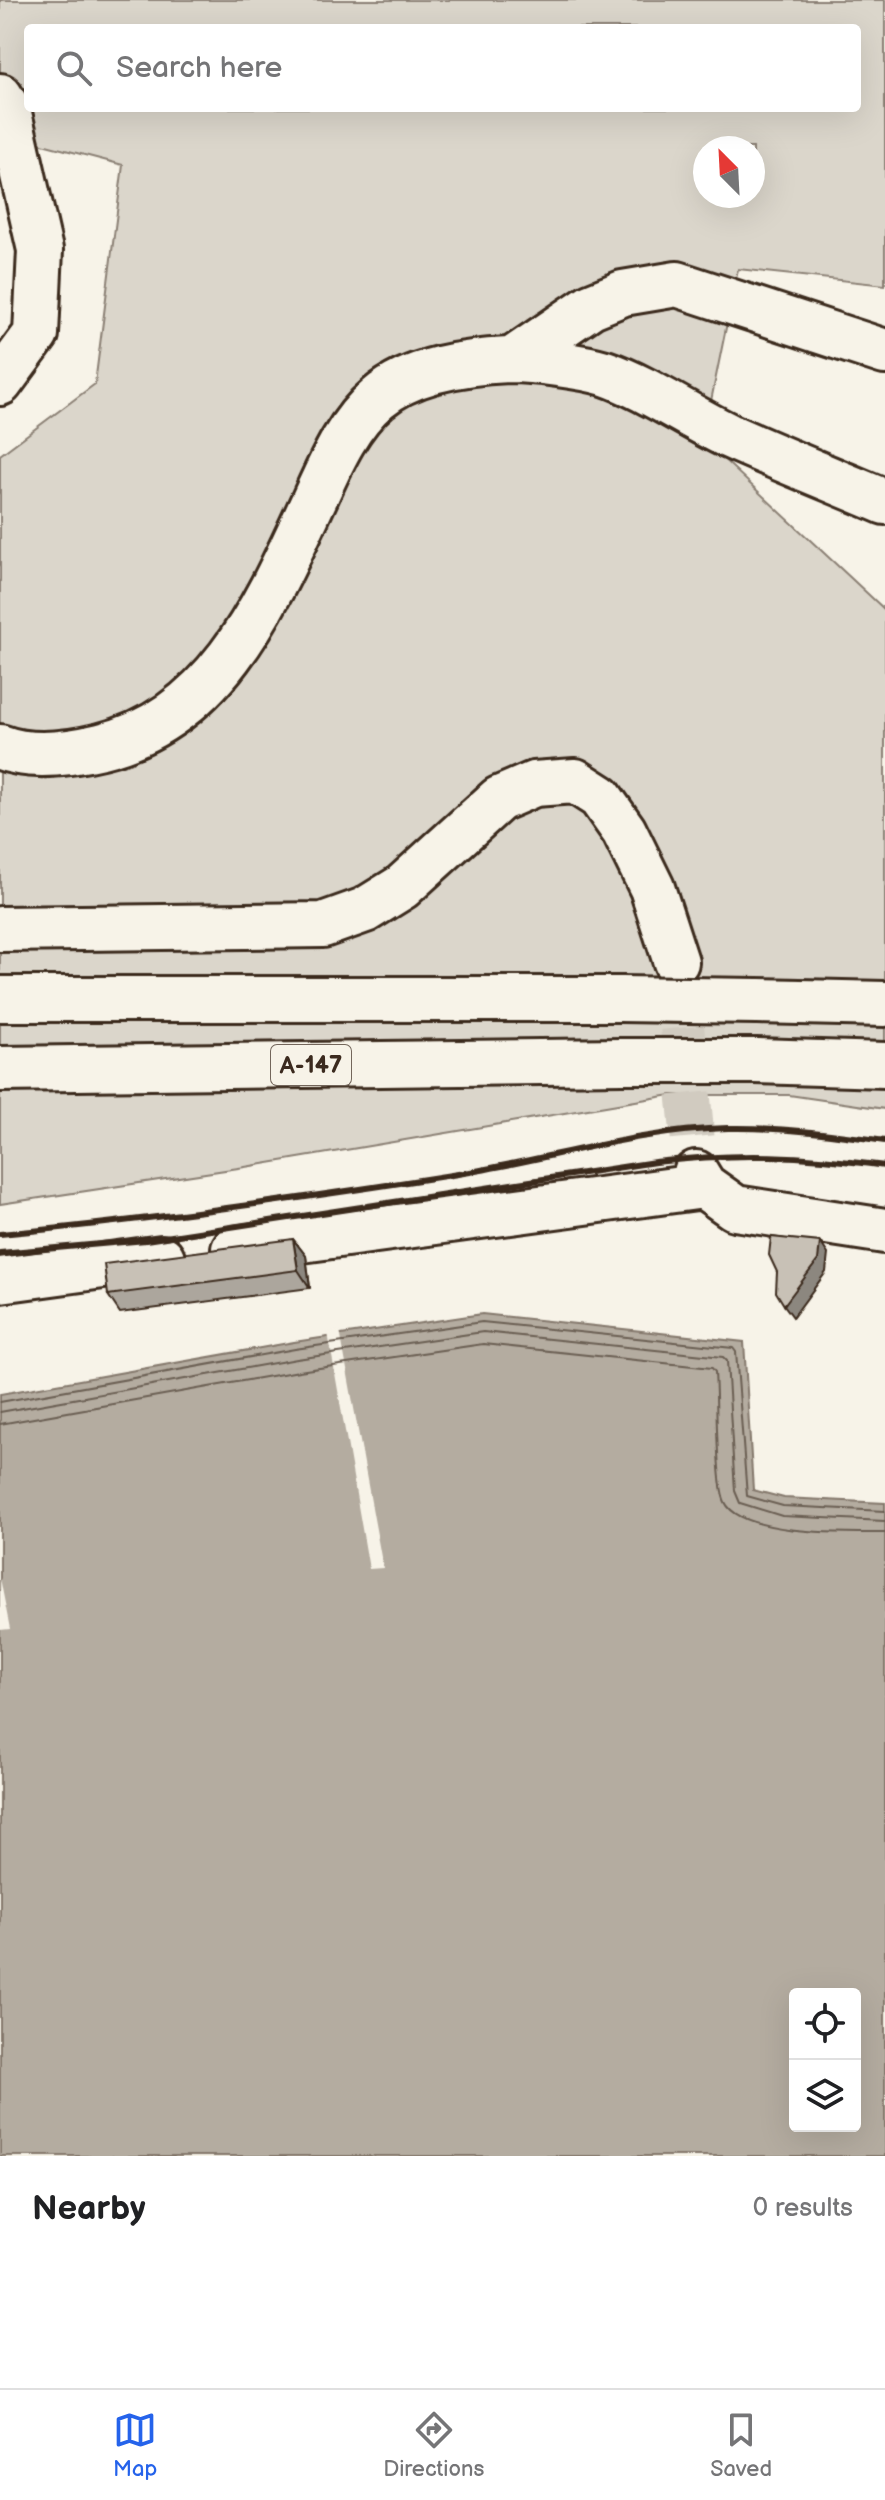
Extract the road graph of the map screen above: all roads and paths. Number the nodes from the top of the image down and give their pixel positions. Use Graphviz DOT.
graph roads {
  1 [pos="0,96"];
  2 [pos="885,352"];
  3 [pos="512,360"];
  4 [pos="0,383"];
  5 [pos="885,502"];
  6 [pos="0,747"];
  7 [pos="0,929"];
  8 [pos="676,962"];
  9 [pos="885,984"];
  10 [pos="0,999"];
  11 [pos="757,1001"];
  12 [pos="885,1004"];
  13 [pos="885,1065"];
  14 [pos="0,1069"];
  15 [pos="885,1231"];
  16 [pos="0,1280"];
  1 -- 4 [label="main road"];
  2 -- 3 [label="main road"];
  3 -- 5 [label="main road"];
  3 -- 6 [label="main road"];
  7 -- 8 [label="main road"];
  9 -- 11 [label="main road"];
  10 -- 11 [label="main road, bridge"];
  11 -- 12 [label="main road"];
  13 -- 14 [label="main road, А-147, bridge"];
  15 -- 16 [label="main road"];
}
